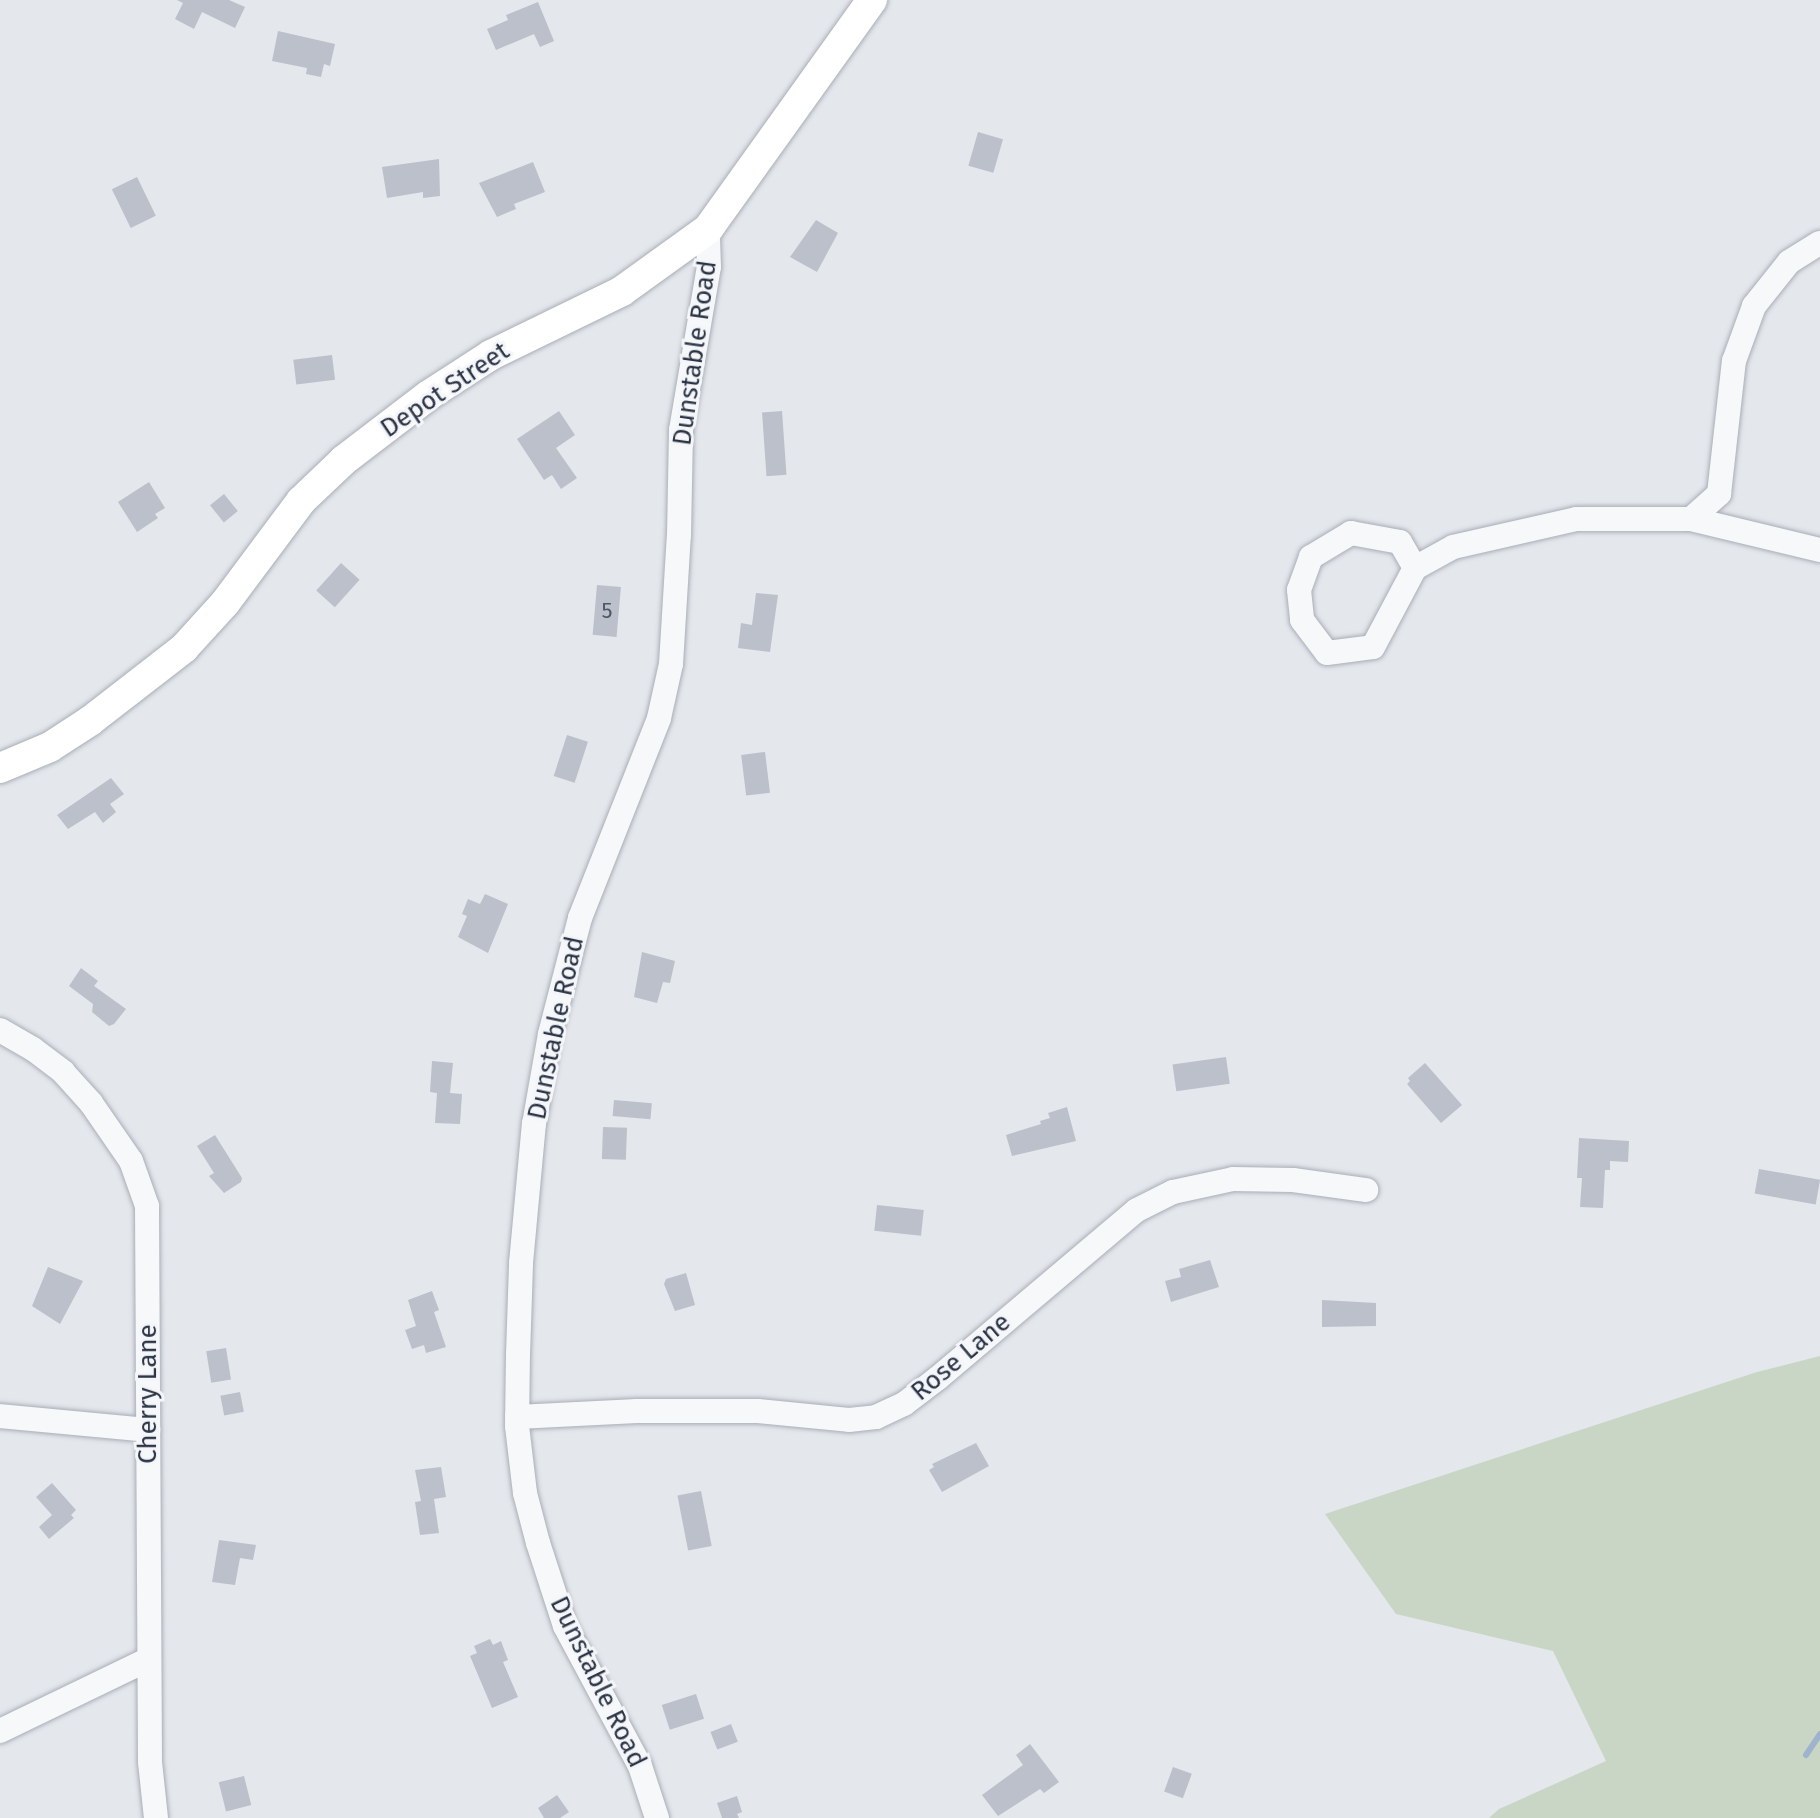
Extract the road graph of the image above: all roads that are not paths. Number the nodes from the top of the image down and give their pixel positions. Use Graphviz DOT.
graph roads {
  1 [pos="872,0"];
  2 [pos="708,229"];
  3 [pos="1820,243"];
  4 [pos="1691,519"];
  5 [pos="1820,550"];
  6 [pos="1415,568"];
  7 [pos="0,768"];
  8 [pos="0,1030"];
  9 [pos="1366,1190"];
  10 [pos="0,1416"];
  11 [pos="517,1417"];
  12 [pos="148,1430"];
  13 [pos="149,1659"];
  14 [pos="0,1731"];
  15 [pos="156,1818"];
  16 [pos="657,1818"];
  1 -- 2 [label="main road, Depot Street"];
  2 -- 7 [label="main road, Depot Street"];
  2 -- 11 [label="street, Dunstable Road"];
  3 -- 4 [label="street"];
  4 -- 5 [label="street"];
  4 -- 6 [label="street"];
  6 -- 6 [label="street"];
  8 -- 12 [label="street, Cherry Lane"];
  9 -- 11 [label="street, Rose Lane"];
  10 -- 12 [label="street"];
  11 -- 16 [label="street, Dunstable Road"];
  12 -- 13 [label="street, Cherry Lane"];
  13 -- 14 [label="street"];
  13 -- 15 [label="street, Cherry Lane"];
}
